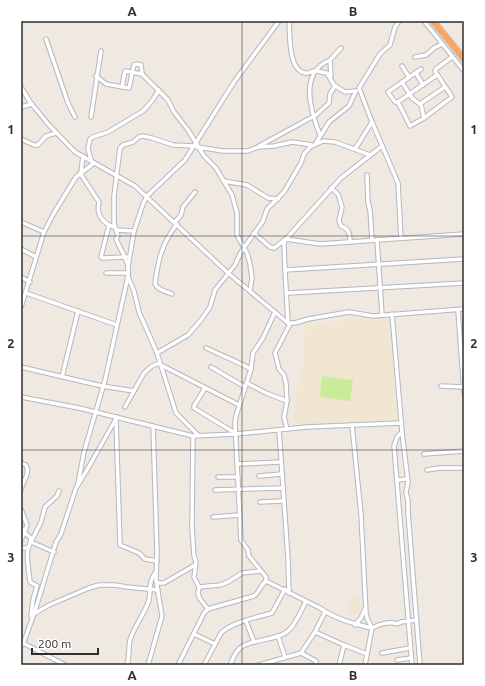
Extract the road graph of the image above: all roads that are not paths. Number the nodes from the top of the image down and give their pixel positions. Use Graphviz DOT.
graph roads {
  1 [pos="279,21"];
  2 [pos="288,21"];
  3 [pos="399,21"];
  4 [pos="424,21"];
  5 [pos="433,21"];
  6 [pos="46,40"];
  7 [pos="442,44"];
  8 [pos="341,48"];
  9 [pos="101,51"];
  10 [pos="415,57"];
  11 [pos="452,57"];
  12 [pos="464,59"];
  13 [pos="330,60"];
  14 [pos="402,66"];
  15 [pos="421,69"];
  16 [pos="316,71"];
  17 [pos="464,71"];
  18 [pos="132,72"];
  19 [pos="416,73"];
  20 [pos="142,74"];
  21 [pos="437,75"];
  22 [pos="96,76"];
  23 [pos="409,77"];
  24 [pos="331,80"];
  25 [pos="402,82"];
  26 [pos="423,85"];
  27 [pos="335,86"];
  28 [pos="445,86"];
  29 [pos="21,87"];
  30 [pos="122,87"];
  31 [pos="359,87"];
  32 [pos="159,90"];
  33 [pos="356,91"];
  34 [pos="409,94"];
  35 [pos="398,102"];
  36 [pos="32,104"];
  37 [pos="420,104"];
  38 [pos="21,107"];
  39 [pos="75,117"];
  40 [pos="91,117"];
  41 [pos="313,117"];
  42 [pos="424,118"];
  43 [pos="372,122"];
  44 [pos="56,133"];
  45 [pos="320,135"];
  46 [pos="21,139"];
  47 [pos="316,143"];
  48 [pos="312,145"];
  49 [pos="194,146"];
  50 [pos="382,146"];
  51 [pos="198,147"];
  52 [pos="258,147"];
  53 [pos="354,149"];
  54 [pos="370,155"];
  55 [pos="83,156"];
  56 [pos="93,162"];
  57 [pos="81,173"];
  58 [pos="116,174"];
  59 [pos="367,175"];
  60 [pos="224,181"];
  61 [pos="331,188"];
  62 [pos="195,192"];
  63 [pos="147,196"];
  64 [pos="278,199"];
  65 [pos="21,222"];
  66 [pos="176,223"];
  67 [pos="109,225"];
  68 [pos="115,229"];
  69 [pos="134,231"];
  70 [pos="44,232"];
  71 [pos="254,233"];
  72 [pos="464,234"];
  73 [pos="401,238"];
  74 [pos="286,239"];
  75 [pos="372,240"];
  76 [pos="377,240"];
  77 [pos="350,242"];
  78 [pos="244,247"];
  79 [pos="21,249"];
  80 [pos="130,256"];
  81 [pos="36,257"];
  82 [pos="126,257"];
  83 [pos="464,259"];
  84 [pos="379,264"];
  85 [pos="128,267"];
  86 [pos="285,270"];
  87 [pos="106,273"];
  88 [pos="228,273"];
  89 [pos="128,274"];
  90 [pos="21,277"];
  91 [pos="30,282"];
  92 [pos="464,283"];
  93 [pos="380,287"];
  94 [pos="250,291"];
  95 [pos="26,293"];
  96 [pos="288,293"];
  97 [pos="172,294"];
  98 [pos="21,307"];
  99 [pos="464,309"];
  100 [pos="458,310"];
  101 [pos="78,311"];
  102 [pos="275,312"];
  103 [pos="392,314"];
  104 [pos="382,315"];
  105 [pos="289,324"];
  106 [pos="117,325"];
  107 [pos="206,348"];
  108 [pos="157,353"];
  109 [pos="160,364"];
  110 [pos="21,367"];
  111 [pos="211,367"];
  112 [pos="252,369"];
  113 [pos="62,376"];
  114 [pos="246,385"];
  115 [pos="102,386"];
  116 [pos="441,386"];
  117 [pos="464,386"];
  118 [pos="205,388"];
  119 [pos="134,391"];
  120 [pos="464,393"];
  121 [pos="21,396"];
  122 [pos="287,401"];
  123 [pos="239,405"];
  124 [pos="125,407"];
  125 [pos="96,412"];
  126 [pos="116,418"];
  127 [pos="401,423"];
  128 [pos="352,425"];
  129 [pos="153,426"];
  130 [pos="287,429"];
  131 [pos="278,430"];
  132 [pos="402,432"];
  133 [pos="236,434"];
  134 [pos="193,436"];
  135 [pos="198,436"];
  136 [pos="464,451"];
  137 [pos="424,454"];
  138 [pos="405,455"];
  139 [pos="395,457"];
  140 [pos="281,462"];
  141 [pos="21,463"];
  142 [pos="238,464"];
  143 [pos="464,468"];
  144 [pos="427,470"];
  145 [pos="282,474"];
  146 [pos="259,476"];
  147 [pos="218,477"];
  148 [pos="238,477"];
  149 [pos="407,479"];
  150 [pos="396,480"];
  151 [pos="78,484"];
  152 [pos="283,488"];
  153 [pos="21,490"];
  154 [pos="215,490"];
  155 [pos="239,490"];
  156 [pos="59,491"];
  157 [pos="284,501"];
  158 [pos="260,502"];
  159 [pos="21,509"];
  160 [pos="408,512"];
  161 [pos="399,513"];
  162 [pos="240,515"];
  163 [pos="214,517"];
  164 [pos="21,528"];
  165 [pos="25,531"];
  166 [pos="21,538"];
  167 [pos="31,542"];
  168 [pos="21,548"];
  169 [pos="28,548"];
  170 [pos="54,552"];
  171 [pos="402,552"];
  172 [pos="411,552"];
  173 [pos="157,561"];
  174 [pos="195,565"];
  175 [pos="156,571"];
  176 [pos="261,571"];
  177 [pos="266,581"];
  178 [pos="157,583"];
  179 [pos="289,585"];
  180 [pos="199,587"];
  181 [pos="150,590"];
  182 [pos="158,590"];
  183 [pos="284,590"];
  184 [pos="289,593"];
  185 [pos="306,601"];
  186 [pos="416,603"];
  187 [pos="407,604"];
  188 [pos="366,606"];
  189 [pos="208,609"];
  190 [pos="324,612"];
  191 [pos="34,614"];
  192 [pos="417,620"];
  193 [pos="31,621"];
  194 [pos="246,621"];
  195 [pos="408,622"];
  196 [pos="355,625"];
  197 [pos="372,628"];
  198 [pos="315,632"];
  199 [pos="194,634"];
  200 [pos="278,636"];
  201 [pos="254,642"];
  202 [pos="22,644"];
  203 [pos="215,644"];
  204 [pos="344,645"];
  205 [pos="410,648"];
  206 [pos="301,653"];
  207 [pos="382,653"];
  208 [pos="367,654"];
  209 [pos="285,658"];
  210 [pos="411,658"];
  211 [pos="397,660"];
  212 [pos="273,663"];
  213 [pos="65,665"];
  214 [pos="126,665"];
  215 [pos="148,665"];
  216 [pos="178,665"];
  217 [pos="204,665"];
  218 [pos="230,665"];
  219 [pos="259,665"];
  220 [pos="316,665"];
  221 [pos="339,665"];
  222 [pos="365,665"];
  223 [pos="412,665"];
  224 [pos="420,665"];
  1 -- 49 [label="street"];
  2 -- 16 [label="street"];
  3 -- 31 [label="street"];
  4 -- 7 [label="street"];
  5 -- 12 [label="highway"];
  6 -- 39 [label="street"];
  7 -- 10 [label="street"];
  7 -- 11 [label="street"];
  8 -- 13 [label="street"];
  9 -- 22 [label="street"];
  11 -- 17 [label="street"];
  11 -- 21 [label="street"];
  13 -- 16 [label="street"];
  13 -- 24 [label="street"];
  14 -- 23 [label="street"];
  15 -- 19 [label="street"];
  16 -- 24 [label="street"];
  16 -- 41 [label="street"];
  18 -- 20 [label="street"];
  18 -- 20 [label="street"];
  18 -- 30 [label="street"];
  18 -- 30 [label="street"];
  19 -- 23 [label="street"];
  19 -- 26 [label="street"];
  20 -- 32 [label="street"];
  21 -- 26 [label="street"];
  21 -- 28 [label="street"];
  22 -- 30 [label="street"];
  22 -- 40 [label="street"];
  23 -- 25 [label="street"];
  24 -- 27 [label="street"];
  25 -- 34 [label="street"];
  25 -- 35 [label="street"];
  26 -- 34 [label="street"];
  27 -- 33 [label="street"];
  27 -- 41 [label="street"];
  28 -- 37 [label="street"];
  28 -- 42 [label="street"];
  29 -- 36 [label="street"];
  31 -- 33 [label="street"];
  31 -- 43 [label="street"];
  32 -- 49 [label="street"];
  32 -- 56 [label="street"];
  33 -- 45 [label="street"];
  34 -- 35 [label="street"];
  34 -- 37 [label="street"];
  35 -- 42 [label="street"];
  36 -- 38 [label="street"];
  36 -- 44 [label="street"];
  37 -- 42 [label="street"];
  41 -- 45 [label="street"];
  41 -- 52 [label="street"];
  43 -- 50 [label="street"];
  43 -- 53 [label="street"];
  44 -- 46 [label="street"];
  44 -- 55 [label="street"];
  45 -- 47 [label="street"];
  47 -- 48 [label="street"];
  47 -- 53 [label="street"];
  48 -- 52 [label="street"];
  48 -- 64 [label="street"];
  49 -- 51 [label="street"];
  49 -- 58 [label="street"];
  49 -- 63 [label="street"];
  50 -- 54 [label="street"];
  50 -- 73 [label="street"];
  51 -- 52 [label="street"];
  51 -- 60 [label="street"];
  53 -- 54 [label="street"];
  54 -- 61 [label="street"];
  55 -- 56 [label="street"];
  55 -- 57 [label="street"];
  56 -- 57 [label="street"];
  56 -- 58 [label="street"];
  57 -- 67 [label="street"];
  57 -- 70 [label="street"];
  58 -- 63 [label="street"];
  58 -- 68 [label="street"];
  59 -- 75 [label="street"];
  60 -- 64 [label="street"];
  60 -- 78 [label="street"];
  61 -- 74 [label="street"];
  61 -- 77 [label="street"];
  62 -- 66 [label="street"];
  63 -- 66 [label="street"];
  63 -- 69 [label="street"];
  64 -- 71 [label="street"];
  65 -- 70 [label="street"];
  66 -- 88 [label="street"];
  66 -- 97 [label="street"];
  67 -- 68 [label="street"];
  67 -- 82 [label="street"];
  68 -- 69 [label="street"];
  68 -- 82 [label="street"];
  69 -- 80 [label="street"];
  70 -- 81 [label="street"];
  71 -- 74 [label="street"];
  71 -- 78 [label="street"];
  72 -- 73 [label="street"];
  73 -- 76 [label="street"];
  74 -- 77 [label="street"];
  74 -- 86 [label="street"];
  75 -- 76 [label="street"];
  75 -- 77 [label="street"];
  76 -- 84 [label="street"];
  78 -- 88 [label="street"];
  78 -- 94 [label="street"];
  79 -- 81 [label="street"];
  80 -- 82 [label="street"];
  80 -- 85 [label="street"];
  81 -- 91 [label="street"];
  82 -- 85 [label="street"];
  83 -- 84 [label="street"];
  84 -- 86 [label="street"];
  84 -- 93 [label="street"];
  85 -- 89 [label="street"];
  86 -- 96 [label="street"];
  87 -- 89 [label="street"];
  88 -- 94 [label="street"];
  88 -- 108 [label="street"];
  89 -- 106 [label="street"];
  89 -- 108 [label="street"];
  90 -- 91 [label="street"];
  91 -- 95 [label="street"];
  92 -- 93 [label="street"];
  93 -- 96 [label="street"];
  93 -- 104 [label="street"];
  94 -- 102 [label="street"];
  95 -- 98 [label="street"];
  95 -- 101 [label="street"];
  96 -- 105 [label="street"];
  99 -- 100 [label="street"];
  100 -- 103 [label="street"];
  100 -- 117 [label="street"];
  101 -- 106 [label="street"];
  101 -- 113 [label="street"];
  102 -- 105 [label="street"];
  102 -- 112 [label="street"];
  103 -- 104 [label="street"];
  103 -- 127 [label="street"];
  104 -- 105 [label="street"];
  105 -- 122 [label="street"];
  106 -- 115 [label="street"];
  107 -- 112 [label="street"];
  108 -- 109 [label="street"];
  109 -- 118 [label="street"];
  109 -- 119 [label="street"];
  109 -- 135 [label="street"];
  110 -- 113 [label="street"];
  111 -- 114 [label="street"];
  112 -- 114 [label="street"];
  113 -- 115 [label="street"];
  114 -- 122 [label="street"];
  114 -- 123 [label="street"];
  115 -- 119 [label="street"];
  115 -- 125 [label="street"];
  116 -- 117 [label="street"];
  117 -- 120 [label="street"];
  118 -- 123 [label="street"];
  118 -- 133 [label="street"];
  119 -- 124 [label="street"];
  121 -- 125 [label="street"];
  122 -- 130 [label="street"];
  123 -- 133 [label="street"];
  125 -- 126 [label="street"];
  125 -- 151 [label="street"];
  126 -- 129 [label="street"];
  126 -- 151 [label="street"];
  126 -- 173 [label="street"];
  127 -- 128 [label="street"];
  127 -- 132 [label="street"];
  128 -- 130 [label="street"];
  128 -- 188 [label="street"];
  129 -- 134 [label="street"];
  129 -- 173 [label="street"];
  130 -- 131 [label="street"];
  131 -- 133 [label="street"];
  131 -- 140 [label="street"];
  132 -- 138 [label="street"];
  132 -- 139 [label="street"];
  133 -- 135 [label="street"];
  133 -- 142 [label="street"];
  134 -- 135 [label="street"];
  134 -- 174 [label="street"];
  136 -- 137 [label="street"];
  138 -- 139 [label="street"];
  138 -- 149 [label="street"];
  139 -- 150 [label="street"];
  140 -- 142 [label="street"];
  140 -- 145 [label="street"];
  141 -- 153 [label="street"];
  142 -- 148 [label="street"];
  143 -- 144 [label="street"];
  145 -- 146 [label="street"];
  145 -- 152 [label="street"];
  147 -- 148 [label="street"];
  148 -- 155 [label="street"];
  149 -- 150 [label="street"];
  149 -- 160 [label="street"];
  150 -- 161 [label="street"];
  151 -- 170 [label="street"];
  152 -- 155 [label="street"];
  152 -- 157 [label="street"];
  154 -- 155 [label="street"];
  155 -- 162 [label="street"];
  156 -- 167 [label="street"];
  157 -- 158 [label="street"];
  157 -- 179 [label="street"];
  159 -- 165 [label="street"];
  160 -- 161 [label="street"];
  160 -- 172 [label="street"];
  161 -- 171 [label="street"];
  162 -- 163 [label="street"];
  162 -- 176 [label="street"];
  164 -- 165 [label="street"];
  165 -- 166 [label="street"];
  165 -- 167 [label="street"];
  167 -- 169 [label="street"];
  167 -- 170 [label="street"];
  168 -- 169 [label="street"];
  169 -- 193 [label="street"];
  170 -- 191 [label="street"];
  171 -- 172 [label="street"];
  171 -- 187 [label="street"];
  172 -- 186 [label="street"];
  173 -- 175 [label="street"];
  174 -- 178 [label="street"];
  174 -- 180 [label="street"];
  175 -- 178 [label="street"];
  175 -- 181 [label="street"];
  176 -- 177 [label="street"];
  176 -- 180 [label="street"];
  177 -- 183 [label="street"];
  177 -- 189 [label="street"];
  178 -- 182 [label="street"];
  179 -- 183 [label="street"];
  179 -- 184 [label="street"];
  180 -- 189 [label="street"];
  181 -- 182 [label="street"];
  181 -- 191 [label="street"];
  181 -- 214 [label="street"];
  182 -- 215 [label="street"];
  183 -- 184 [label="street"];
  183 -- 194 [label="street"];
  184 -- 185 [label="street"];
  185 -- 190 [label="street"];
  185 -- 200 [label="street"];
  186 -- 187 [label="street"];
  186 -- 192 [label="street"];
  187 -- 195 [label="street"];
  188 -- 196 [label="street"];
  188 -- 197 [label="street"];
  189 -- 199 [label="street"];
  190 -- 196 [label="street"];
  190 -- 198 [label="street"];
  191 -- 193 [label="street"];
  192 -- 195 [label="street"];
  192 -- 224 [label="street"];
  193 -- 202 [label="street"];
  194 -- 201 [label="street"];
  194 -- 203 [label="street"];
  195 -- 197 [label="street"];
  195 -- 205 [label="street"];
  196 -- 197 [label="street"];
  197 -- 208 [label="street"];
  198 -- 204 [label="street"];
  198 -- 206 [label="street"];
  199 -- 203 [label="street"];
  199 -- 216 [label="street"];
  200 -- 201 [label="street"];
  200 -- 209 [label="street"];
  201 -- 218 [label="street"];
  202 -- 213 [label="street"];
  203 -- 217 [label="street"];
  204 -- 208 [label="street"];
  204 -- 221 [label="street"];
  205 -- 207 [label="street"];
  205 -- 210 [label="street"];
  206 -- 209 [label="street"];
  206 -- 220 [label="street"];
  208 -- 222 [label="street"];
  209 -- 212 [label="street"];
  210 -- 211 [label="street"];
  210 -- 223 [label="street"];
  212 -- 219 [label="street"];
}
